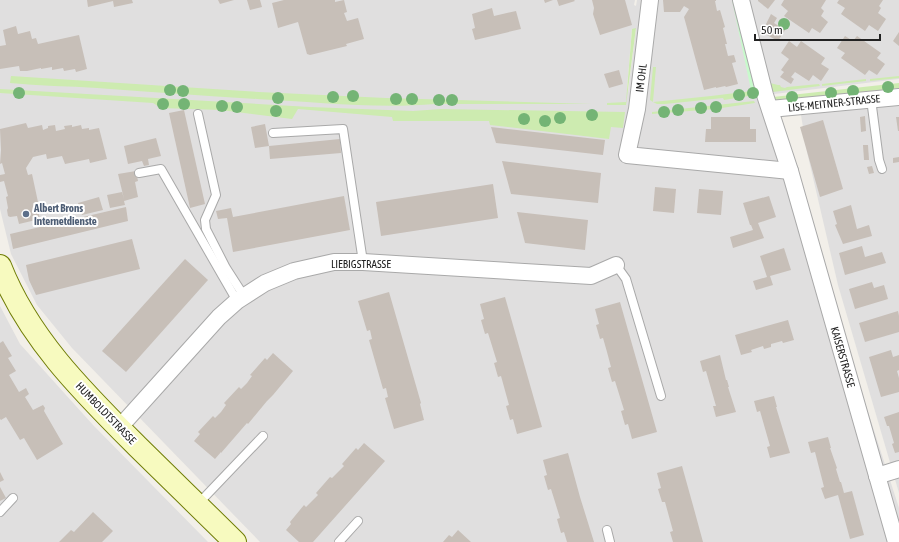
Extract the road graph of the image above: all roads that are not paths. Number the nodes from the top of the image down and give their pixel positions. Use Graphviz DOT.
graph roads {
  1 [pos="650,0"];
  2 [pos="741,0"];
  3 [pos="899,97"];
  4 [pos="871,99"];
  5 [pos="768,102"];
  6 [pos="198,114"];
  7 [pos="273,133"];
  8 [pos="882,169"];
  9 [pos="790,172"];
  10 [pos="139,173"];
  11 [pos="363,262"];
  12 [pos="616,265"];
  13 [pos="0,266"];
  14 [pos="241,298"];
  15 [pos="661,396"];
  16 [pos="119,428"];
  17 [pos="263,436"];
  18 [pos="899,470"];
  19 [pos="877,476"];
  20 [pos="13,498"];
  21 [pos="197,505"];
  22 [pos="0,512"];
  23 [pos="358,522"];
  24 [pos="607,530"];
  25 [pos="235,542"];
  26 [pos="339,542"];
  27 [pos="610,542"];
  28 [pos="896,542"];
  1 -- 9 [label="street, IM OHL"];
  2 -- 5 [label="street, KAISERSTRASSE"];
  3 -- 4 [label="street, LISE-MEITNER-STRASSE"];
  4 -- 5 [label="street, LISE-MEITNER-STRASSE"];
  4 -- 8 [label="lane"];
  5 -- 9 [label="street, KAISERSTRASSE"];
  6 -- 14 [label="lane"];
  7 -- 11 [label="lane"];
  9 -- 19 [label="street, KAISERSTRASSE"];
  10 -- 14 [label="lane"];
  11 -- 12 [label="street, LIEBIGSTRASSE"];
  11 -- 14 [label="street, LIEBIGSTRASSE"];
  12 -- 15 [label="lane"];
  13 -- 16 [label="street, HUMBOLDTSTRASSE"];
  14 -- 16 [label="street, LIEBIGSTRASSE"];
  16 -- 21 [label="street, HUMBOLDTSTRASSE"];
  17 -- 21 [label="lane"];
  18 -- 19 [label="street"];
  19 -- 28 [label="street, KAISERSTRASSE"];
  20 -- 22 [label="lane"];
  21 -- 25 [label="street, HUMBOLDTSTRASSE"];
  23 -- 26 [label="lane"];
  24 -- 27 [label="lane"];
}
